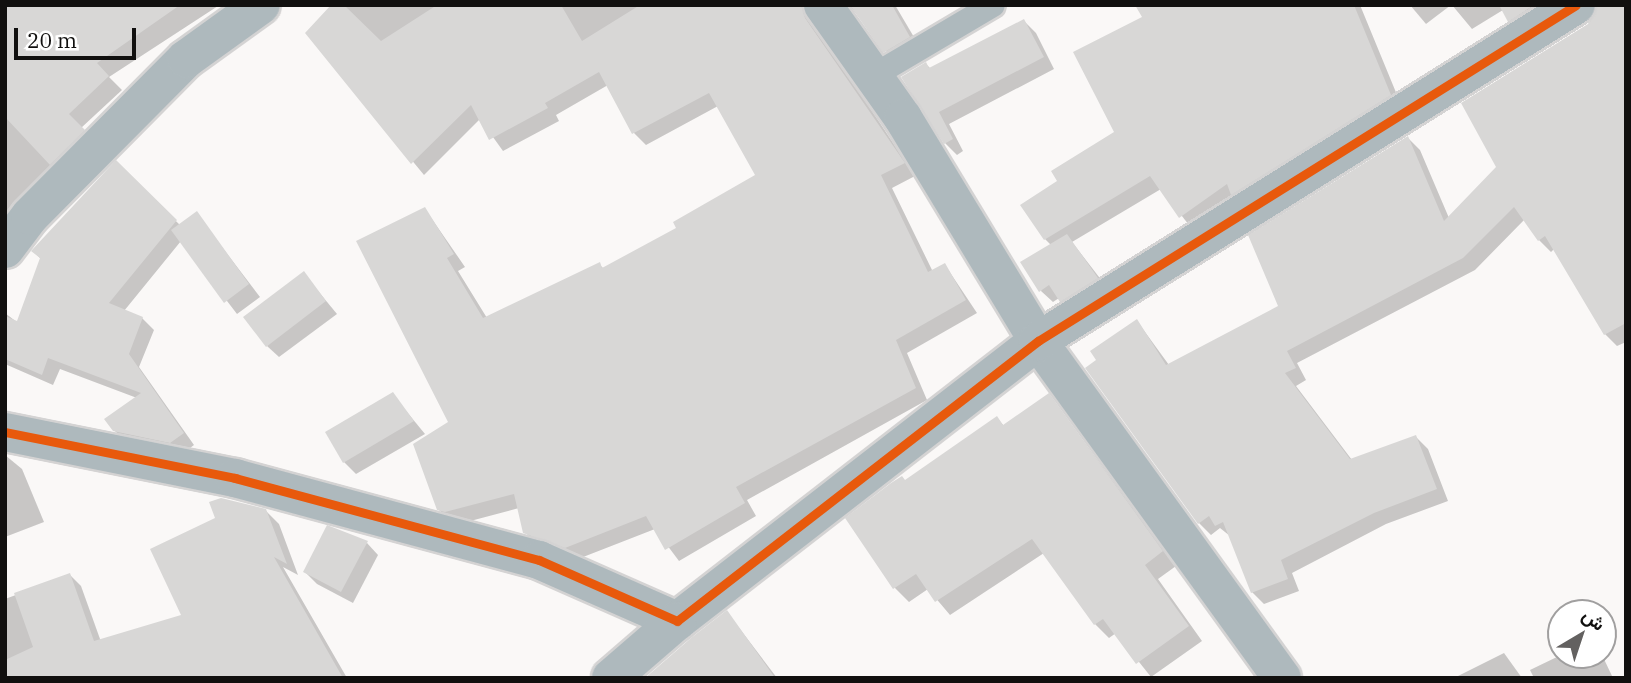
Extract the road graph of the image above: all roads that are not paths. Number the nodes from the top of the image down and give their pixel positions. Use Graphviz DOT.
graph roads {
  1 [pos="261,5"];
  2 [pos="823,5"];
  3 [pos="993,5"];
  4 [pos="1576,5"];
  5 [pos="873,76"];
  6 [pos="5,249"];
  7 [pos="1038,341"];
  8 [pos="5,432"];
  9 [pos="677,621"];
  10 [pos="611,678"];
  11 [pos="1282,678"];
  1 -- 6 [label="street"];
  2 -- 5 [label="street"];
  3 -- 5 [label="lane"];
  4 -- 7 [label="street"];
  5 -- 7 [label="street"];
  7 -- 9 [label="street"];
  7 -- 11 [label="street"];
  8 -- 9 [label="street"];
  9 -- 10 [label="street"];
}
